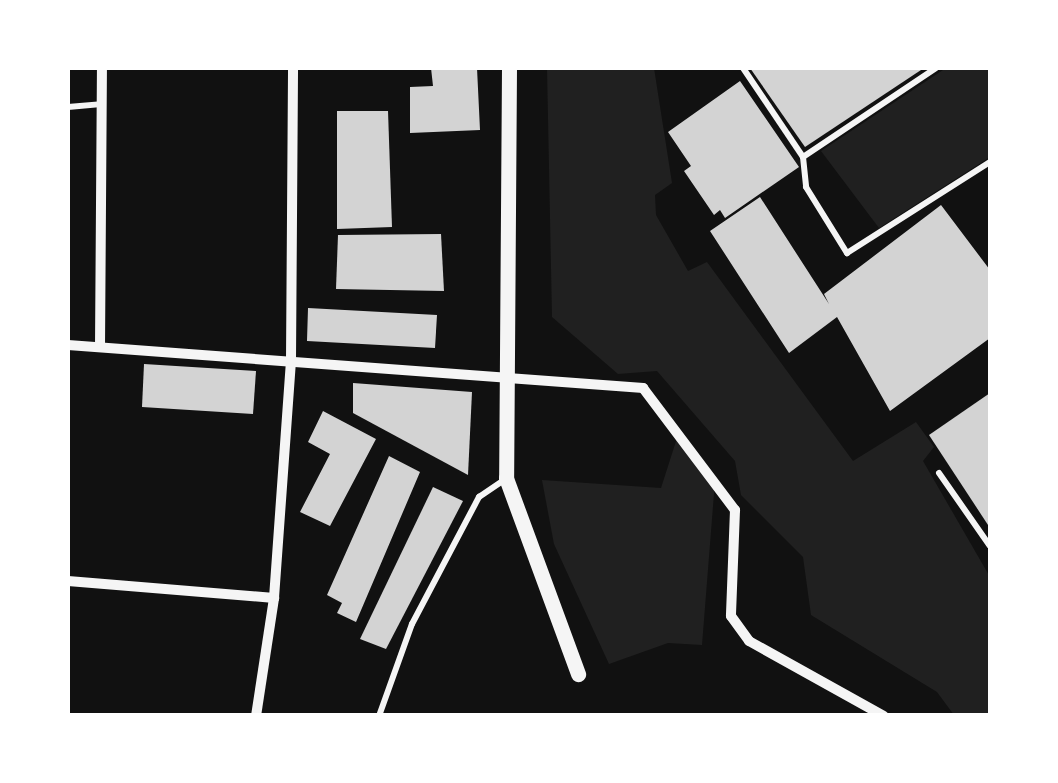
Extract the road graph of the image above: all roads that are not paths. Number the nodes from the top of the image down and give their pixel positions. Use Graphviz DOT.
graph roads {
  1 [pos="102,68"];
  2 [pos="293,68"];
  3 [pos="509,68"];
  4 [pos="742,68"];
  5 [pos="936,68"];
  6 [pos="106,103"];
  7 [pos="68,106"];
  8 [pos="803,157"];
  9 [pos="990,162"];
  10 [pos="68,345"];
  11 [pos="100,347"];
  12 [pos="291,359"];
  13 [pos="510,375"];
  14 [pos="939,472"];
  15 [pos="506,478"];
  16 [pos="990,546"];
  17 [pos="68,581"];
  18 [pos="274,598"];
  19 [pos="578,674"];
  20 [pos="256,716"];
  21 [pos="380,716"];
  22 [pos="884,716"];
  1 -- 6 [label="street"];
  2 -- 12 [label="street"];
  3 -- 13 [label="street"];
  4 -- 8 [label="lane"];
  5 -- 8 [label="lane"];
  6 -- 7 [label="lane"];
  6 -- 11 [label="street"];
  8 -- 9 [label="lane"];
  10 -- 11 [label="street"];
  11 -- 12 [label="street"];
  12 -- 13 [label="street"];
  12 -- 18 [label="street"];
  13 -- 15 [label="street"];
  13 -- 22 [label="street"];
  14 -- 16 [label="lane"];
  15 -- 19 [label="street"];
  15 -- 21 [label="lane"];
  17 -- 18 [label="street"];
  18 -- 20 [label="street"];
}
